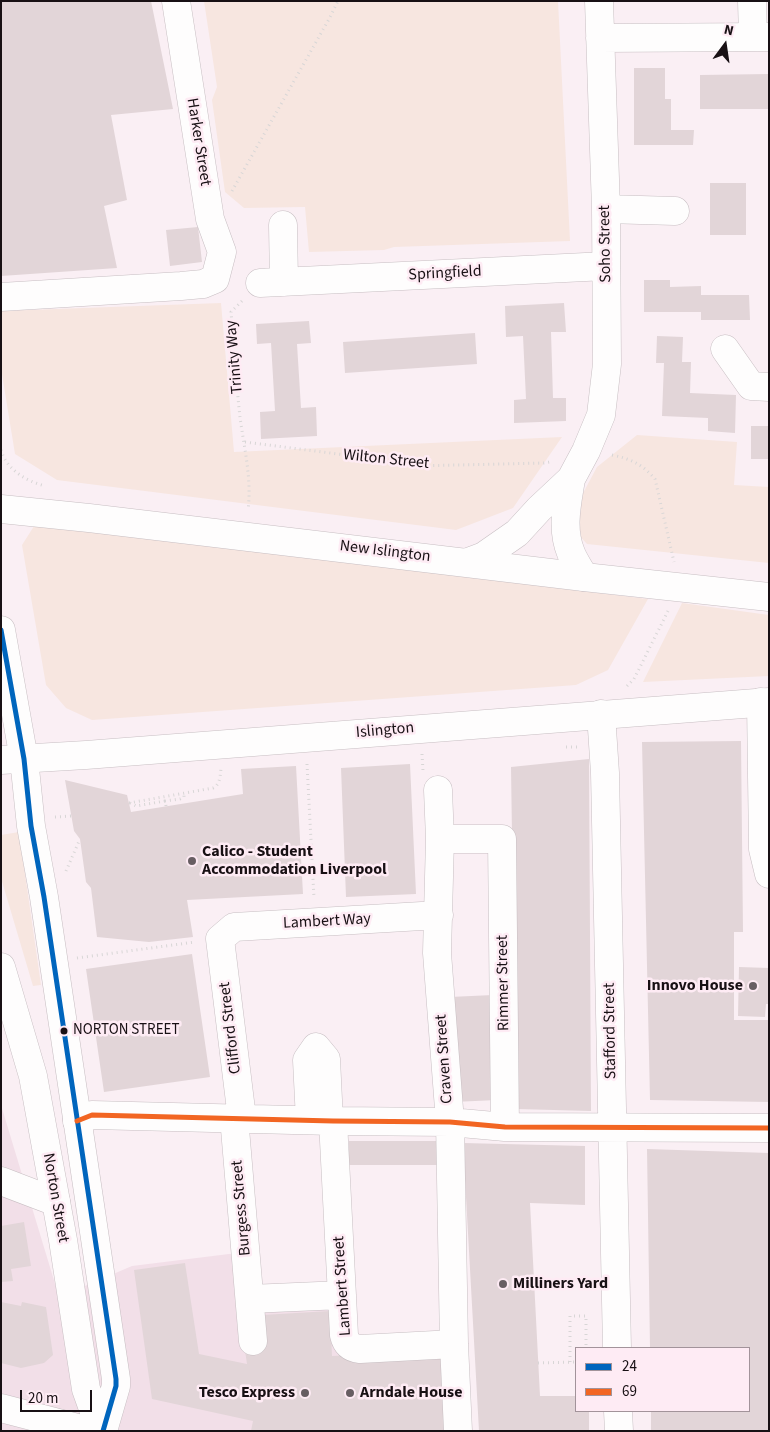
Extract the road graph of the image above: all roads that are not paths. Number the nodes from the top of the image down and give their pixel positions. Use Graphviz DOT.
graph roads {
  1 [pos="176,1"];
  2 [pos="598,1"];
  3 [pos="752,1"];
  4 [pos="761,37"];
  5 [pos="600,38"];
  6 [pos="606,209"];
  7 [pos="675,211"];
  8 [pos="283,225"];
  9 [pos="606,266"];
  10 [pos="1,297"];
  11 [pos="725,349"];
  12 [pos="769,387"];
  13 [pos="559,469"];
  14 [pos="1,510"];
  15 [pos="468,562"];
  16 [pos="584,577"];
  17 [pos="769,598"];
  18 [pos="1,630"];
  19 [pos="765,702"];
  20 [pos="601,714"];
  21 [pos="13,760"];
  22 [pos="438,790"];
  23 [pos="440,840"];
  24 [pos="769,874"];
  25 [pos="438,916"];
  26 [pos="220,939"];
  27 [pos="1,967"];
  28 [pos="238,1118"];
  29 [pos="324,1120"];
  30 [pos="77,1121"];
  31 [pos="450,1122"];
  32 [pos="505,1127"];
  33 [pos="614,1128"];
  34 [pos="769,1128"];
  35 [pos="1,1181"];
  36 [pos="56,1202"];
  37 [pos="342,1294"];
  38 [pos="250,1299"];
  39 [pos="253,1341"];
  40 [pos="617,1347"];
  41 [pos="454,1349"];
  42 [pos="1,1408"];
  43 [pos="618,1412"];
  44 [pos="89,1431"];
  45 [pos="102,1431"];
  46 [pos="458,1431"];
  47 [pos="619,1431"];
  1 -- 10 [label="main road, Harker Street"];
  2 -- 5 [label="main road, Soho Street"];
  3 -- 4 [label="main road"];
  4 -- 5 [label="main road"];
  5 -- 6 [label="main road, Soho Street"];
  6 -- 7 [label="main road"];
  6 -- 9 [label="main road, Soho Street"];
  8 -- 9 [label="main road, Springfield"];
  9 -- 13 [label="main road, Soho Street"];
  11 -- 12 [label="main road"];
  13 -- 15 [label="main road, Soho Street"];
  13 -- 16 [label="main road, Soho Street"];
  14 -- 15 [label="main road, New Islington"];
  15 -- 16 [label="main road, New Islington"];
  16 -- 17 [label="main road, New Islington"];
  18 -- 21 [label="main road, Norton Street"];
  19 -- 20 [label="main road, Islington"];
  19 -- 24 [label="main road"];
  20 -- 21 [label="main road, Islington"];
  20 -- 33 [label="main road, Stafford Street"];
  21 -- 30 [label="main road, Norton Street"];
  22 -- 23 [label="main road, Craven Street"];
  23 -- 25 [label="main road, Craven Street"];
  23 -- 32 [label="main road, Rimmer Street"];
  25 -- 26 [label="main road, Lambert Way"];
  25 -- 31 [label="main road, Craven Street"];
  26 -- 28 [label="main road, Clifford Street"];
  27 -- 36 [label="main road, Norton Street"];
  28 -- 29 [label="main road"];
  28 -- 30 [label="main road"];
  28 -- 38 [label="main road, Burgess Street"];
  29 -- 31 [label="main road"];
  29 -- 37 [label="main road, Lambert Street"];
  30 -- 45 [label="main road, Norton Street"];
  31 -- 32 [label="main road"];
  31 -- 41 [label="main road, Craven Street"];
  32 -- 33 [label="main road"];
  33 -- 34 [label="main road"];
  33 -- 40 [label="main road, Stafford Street"];
  35 -- 36 [label="main road"];
  36 -- 45 [label="main road, Norton Street"];
  37 -- 38 [label="main road"];
  37 -- 41 [label="main road, Lambert Street"];
  38 -- 39 [label="main road, Burgess Street"];
  41 -- 46 [label="main road, Craven Street"];
  42 -- 44 [label="main road"];
  43 -- 47 [label="main road"];
}
